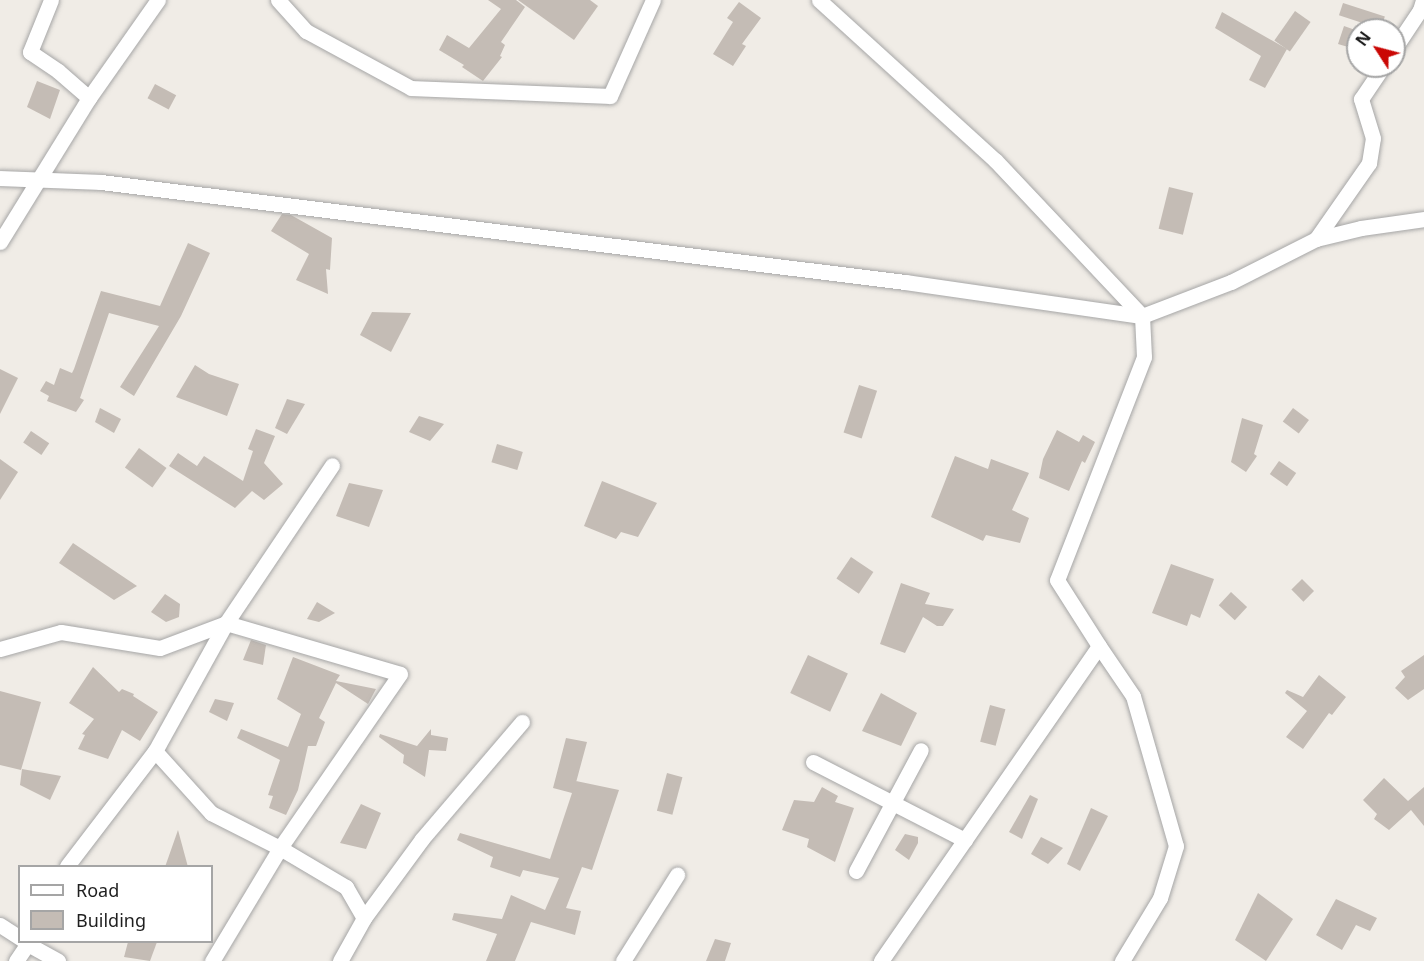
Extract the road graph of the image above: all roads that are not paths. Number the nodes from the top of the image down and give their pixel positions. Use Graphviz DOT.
graph roads {
  1 [pos="51,0"];
  2 [pos="158,0"];
  3 [pos="278,0"];
  4 [pos="653,0"];
  5 [pos="819,0"];
  6 [pos="1423,6"];
  7 [pos="1406,31"];
  8 [pos="1375,78"];
  9 [pos="89,98"];
  10 [pos="0,178"];
  11 [pos="38,181"];
  12 [pos="1424,219"];
  13 [pos="1316,239"];
  14 [pos="0,242"];
  15 [pos="1142,316"];
  16 [pos="332,465"];
  17 [pos="226,623"];
  18 [pos="1099,646"];
  19 [pos="0,649"];
  20 [pos="522,722"];
  21 [pos="921,750"];
  22 [pos="155,751"];
  23 [pos="813,762"];
  24 [pos="893,803"];
  25 [pos="965,840"];
  26 [pos="280,848"];
  27 [pos="69,865"];
  28 [pos="856,871"];
  29 [pos="677,875"];
  30 [pos="364,918"];
  31 [pos="0,925"];
  32 [pos="18,937"];
  33 [pos="24,943"];
  34 [pos="28,943"];
  35 [pos="621,959"];
  36 [pos="16,961"];
  37 [pos="58,961"];
  38 [pos="212,961"];
  39 [pos="340,961"];
  40 [pos="881,961"];
  41 [pos="1122,961"];
  1 -- 9 [label="street"];
  2 -- 9 [label="street"];
  3 -- 4 [label="street"];
  5 -- 15 [label="street"];
  6 -- 7 [label="street"];
  8 -- 13 [label="street"];
  9 -- 11 [label="street"];
  10 -- 11 [label="street"];
  11 -- 14 [label="street"];
  11 -- 15 [label="street"];
  12 -- 13 [label="street"];
  13 -- 15 [label="street"];
  15 -- 18 [label="street"];
  16 -- 17 [label="street"];
  17 -- 19 [label="street"];
  17 -- 22 [label="street"];
  17 -- 26 [label="street"];
  18 -- 25 [label="street"];
  18 -- 41 [label="street"];
  20 -- 30 [label="street"];
  21 -- 24 [label="street"];
  22 -- 26 [label="street"];
  22 -- 27 [label="street"];
  23 -- 24 [label="street"];
  24 -- 25 [label="street"];
  24 -- 28 [label="street"];
  25 -- 40 [label="street"];
  26 -- 30 [label="street"];
  26 -- 38 [label="street"];
  29 -- 35 [label="street"];
  30 -- 39 [label="street"];
  31 -- 32 [label="street"];
  33 -- 36 [label="street"];
  34 -- 37 [label="street"];
}
